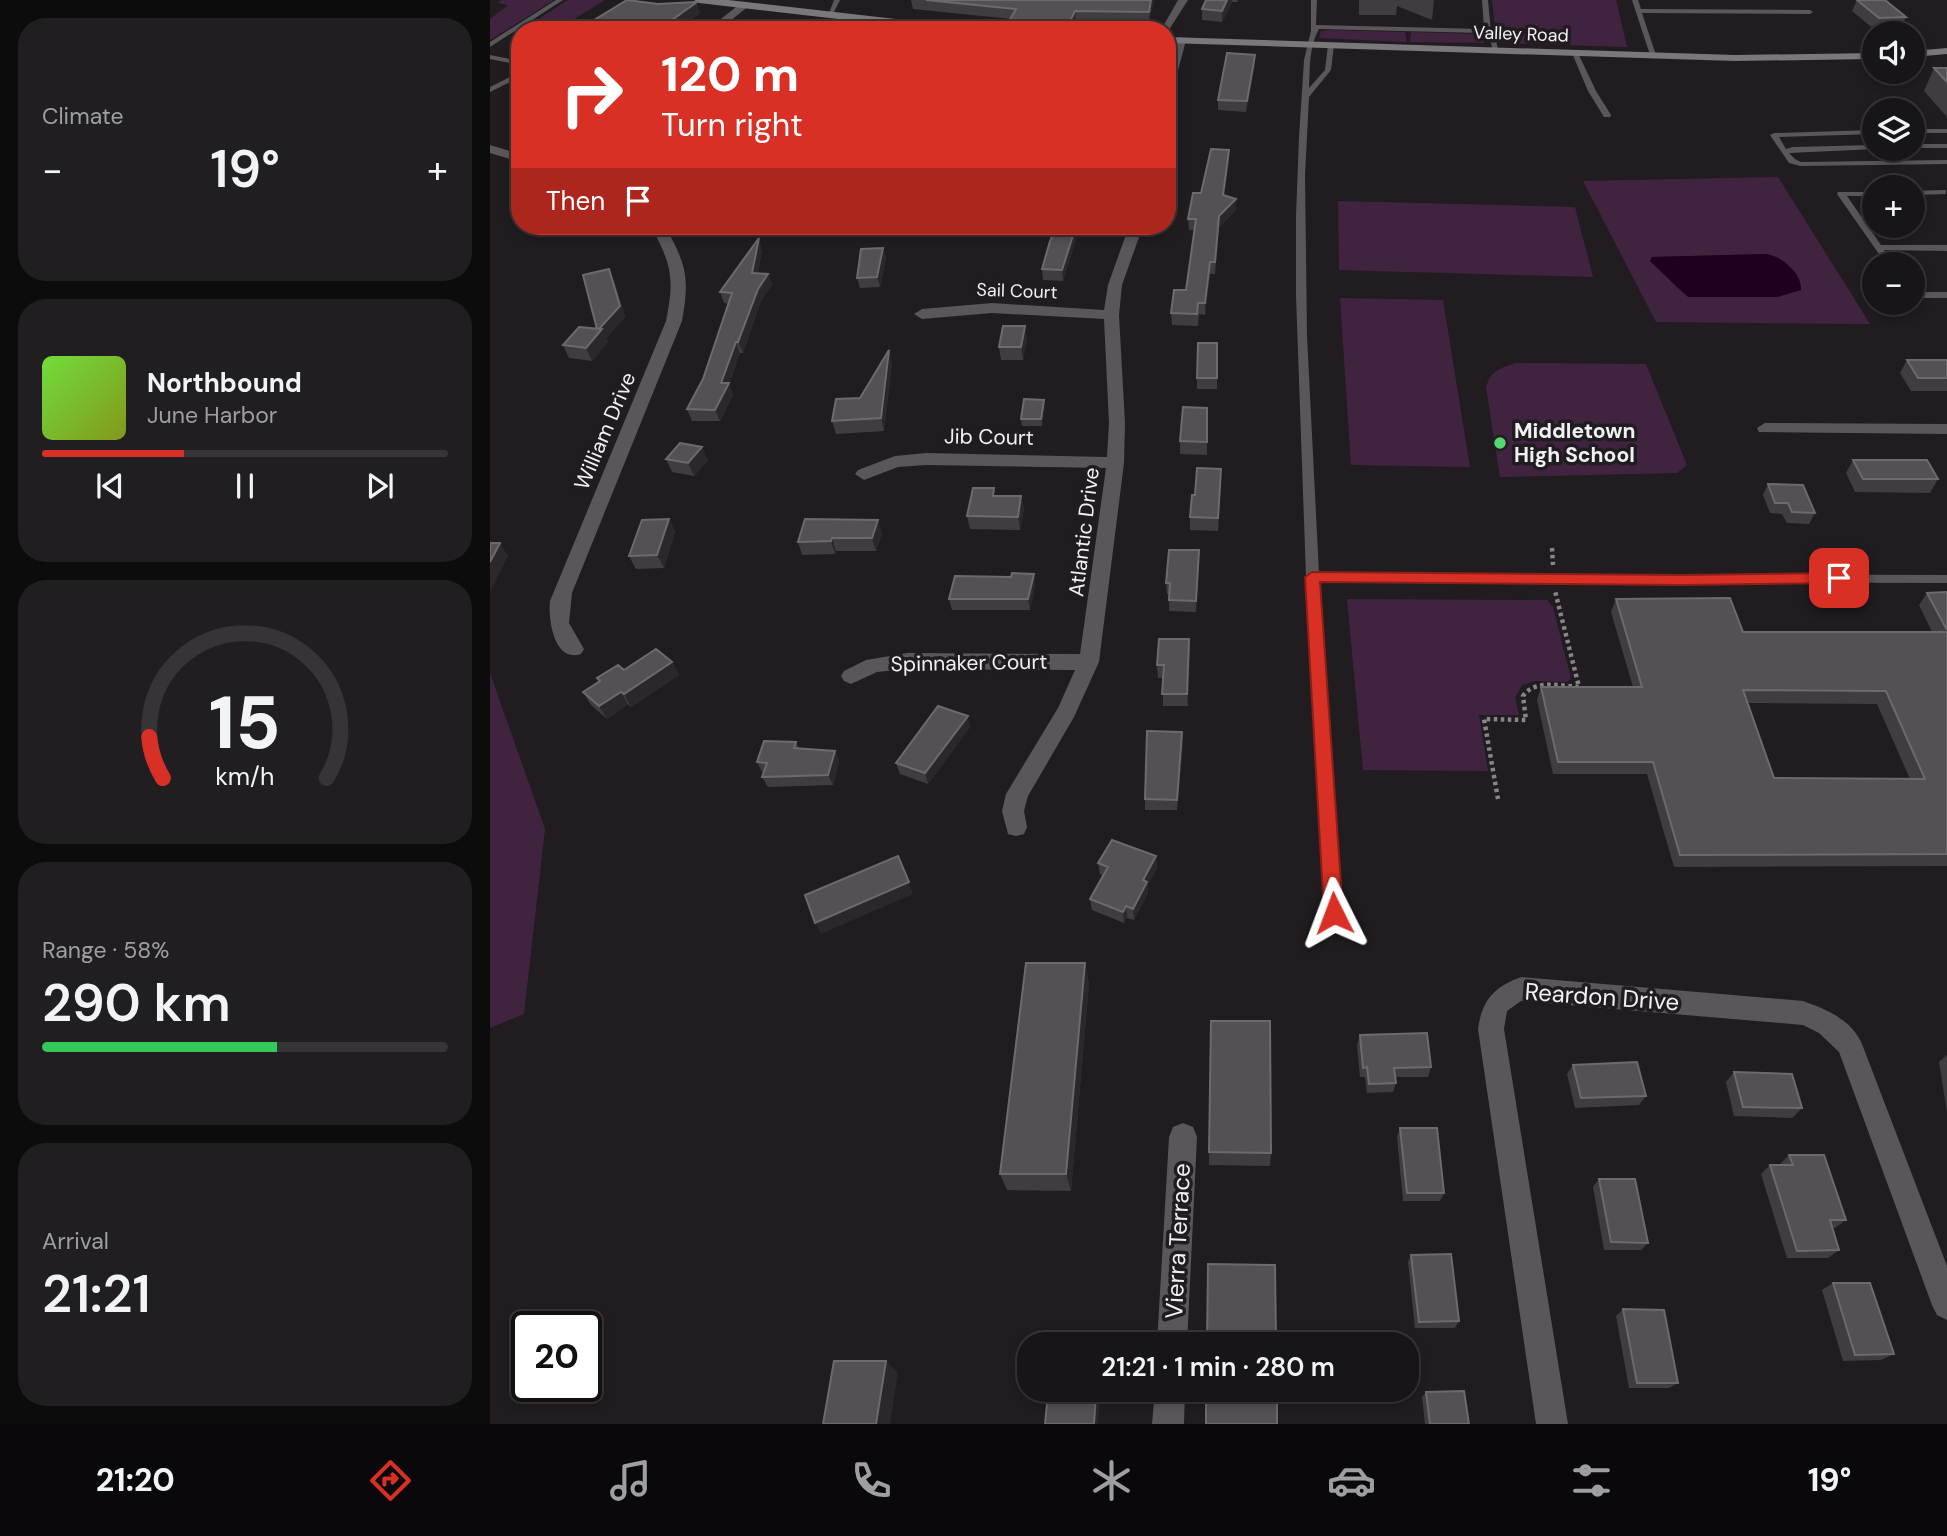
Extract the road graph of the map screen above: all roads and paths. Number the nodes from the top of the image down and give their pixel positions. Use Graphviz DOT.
graph roads {
  1 [pos="560,0"];
  2 [pos="699,0"];
  3 [pos="837,0"];
  4 [pos="1183,0"];
  5 [pos="1314,0"];
  6 [pos="1485,0"];
  7 [pos="1635,0"];
  8 [pos="739,3"];
  9 [pos="1639,11"];
  10 [pos="1810,12"];
  11 [pos="830,15"];
  12 [pos="527,21"];
  13 [pos="721,21"];
  14 [pos="884,21"];
  15 [pos="1171,21"];
  16 [pos="1313,30"];
  17 [pos="511,32"];
  18 [pos="1488,32"];
  19 [pos="1176,40"];
  20 [pos="1310,44"];
  21 [pos="490,45"];
  22 [pos="1331,45"];
  23 [pos="1495,50"];
  24 [pos="1947,51"];
  25 [pos="1575,53"];
  26 [pos="1925,53"];
  27 [pos="1653,55"];
  28 [pos="1862,56"];
  29 [pos="490,57"];
  30 [pos="511,60"];
  31 [pos="511,79"];
  32 [pos="490,90"];
  33 [pos="1305,97"];
  34 [pos="1607,115"];
  35 [pos="1925,131"];
  36 [pos="1947,131"];
  37 [pos="1862,132"];
  38 [pos="1925,146"];
  39 [pos="1947,146"];
  40 [pos="1862,147"];
  41 [pos="490,149"];
  42 [pos="1784,152"];
  43 [pos="511,155"];
  44 [pos="1947,162"];
  45 [pos="1946,192"];
  46 [pos="1925,193"];
  47 [pos="1862,194"];
  48 [pos="1862,224"];
  49 [pos="664,235"];
  50 [pos="1133,235"];
  51 [pos="1872,238"];
  52 [pos="1878,247"];
  53 [pos="1947,248"];
  54 [pos="1882,252"];
  55 [pos="1925,295"];
  56 [pos="1947,295"];
  57 [pos="922,314"];
  58 [pos="1111,315"];
  59 [pos="1765,428"];
  60 [pos="1947,429"];
  61 [pos="1115,463"];
  62 [pos="864,474"];
  63 [pos="1552,548"];
  64 [pos="1312,577"];
  65 [pos="1554,579"];
  66 [pos="1947,579"];
  67 [pos="574,649"];
  68 [pos="1089,662"];
  69 [pos="851,676"];
  70 [pos="1498,799"];
  71 [pos="1016,827"];
  72 [pos="1334,913"];
  73 [pos="1183,1137"];
  74 [pos="1947,1305"];
  75 [pos="1173,1332"];
  76 [pos="1169,1402"];
  77 [pos="1168,1424"];
  78 [pos="1552,1424"];
  1 -- 12 [label="lane"];
  2 -- 8 [label="main road"];
  3 -- 11 [label="lane"];
  4 -- 15 [label="street"];
  5 -- 16 [label="lane"];
  6 -- 18 [label="lane"];
  7 -- 9 [label="lane"];
  8 -- 11 [label="main road"];
  8 -- 13 [label="street"];
  9 -- 10 [label="lane"];
  9 -- 27 [label="lane"];
  11 -- 14 [label="main road"];
  16 -- 18 [label="lane"];
  16 -- 20 [label="lane"];
  17 -- 21 [label="lane"];
  18 -- 23 [label="lane"];
  19 -- 20 [label="main road, Valley Road"];
  20 -- 22 [label="main road, Valley Road"];
  20 -- 33 [label="lane"];
  22 -- 23 [label="main road, Valley Road"];
  22 -- 33 [label="lane"];
  23 -- 25 [label="main road, Valley Road"];
  24 -- 26 [label="main road"];
  25 -- 27 [label="main road, Valley Road"];
  25 -- 34 [label="lane"];
  27 -- 28 [label="main road, Valley Road"];
  29 -- 30 [label="lane"];
  31 -- 32 [label="lane"];
  33 -- 64 [label="lane"];
  35 -- 36 [label="lane"];
  37 -- 42 [label="lane"];
  38 -- 39 [label="lane"];
  40 -- 42 [label="lane"];
  41 -- 43 [label="street"];
  42 -- 44 [label="lane"];
  45 -- 46 [label="lane"];
  47 -- 48 [label="lane"];
  49 -- 67 [label="street, William Drive"];
  50 -- 58 [label="street, Atlantic Drive"];
  51 -- 52 [label="lane"];
  52 -- 53 [label="lane"];
  52 -- 54 [label="lane"];
  55 -- 56 [label="lane"];
  57 -- 58 [label="street, Sail Court"];
  58 -- 61 [label="street, Atlantic Drive"];
  59 -- 60 [label="street"];
  61 -- 62 [label="street, Jib Court"];
  61 -- 68 [label="street, Atlantic Drive"];
  63 -- 65 [label="path"];
  64 -- 65 [label="lane"];
  64 -- 72 [label="lane"];
  65 -- 66 [label="lane"];
  65 -- 70 [label="path"];
  68 -- 69 [label="street, Spinnaker Court"];
  68 -- 71 [label="street, Atlantic Drive"];
  73 -- 75 [label="street, Vierra Terrace"];
  74 -- 78 [label="street, Reardon Drive"];
  76 -- 77 [label="street"];
}
